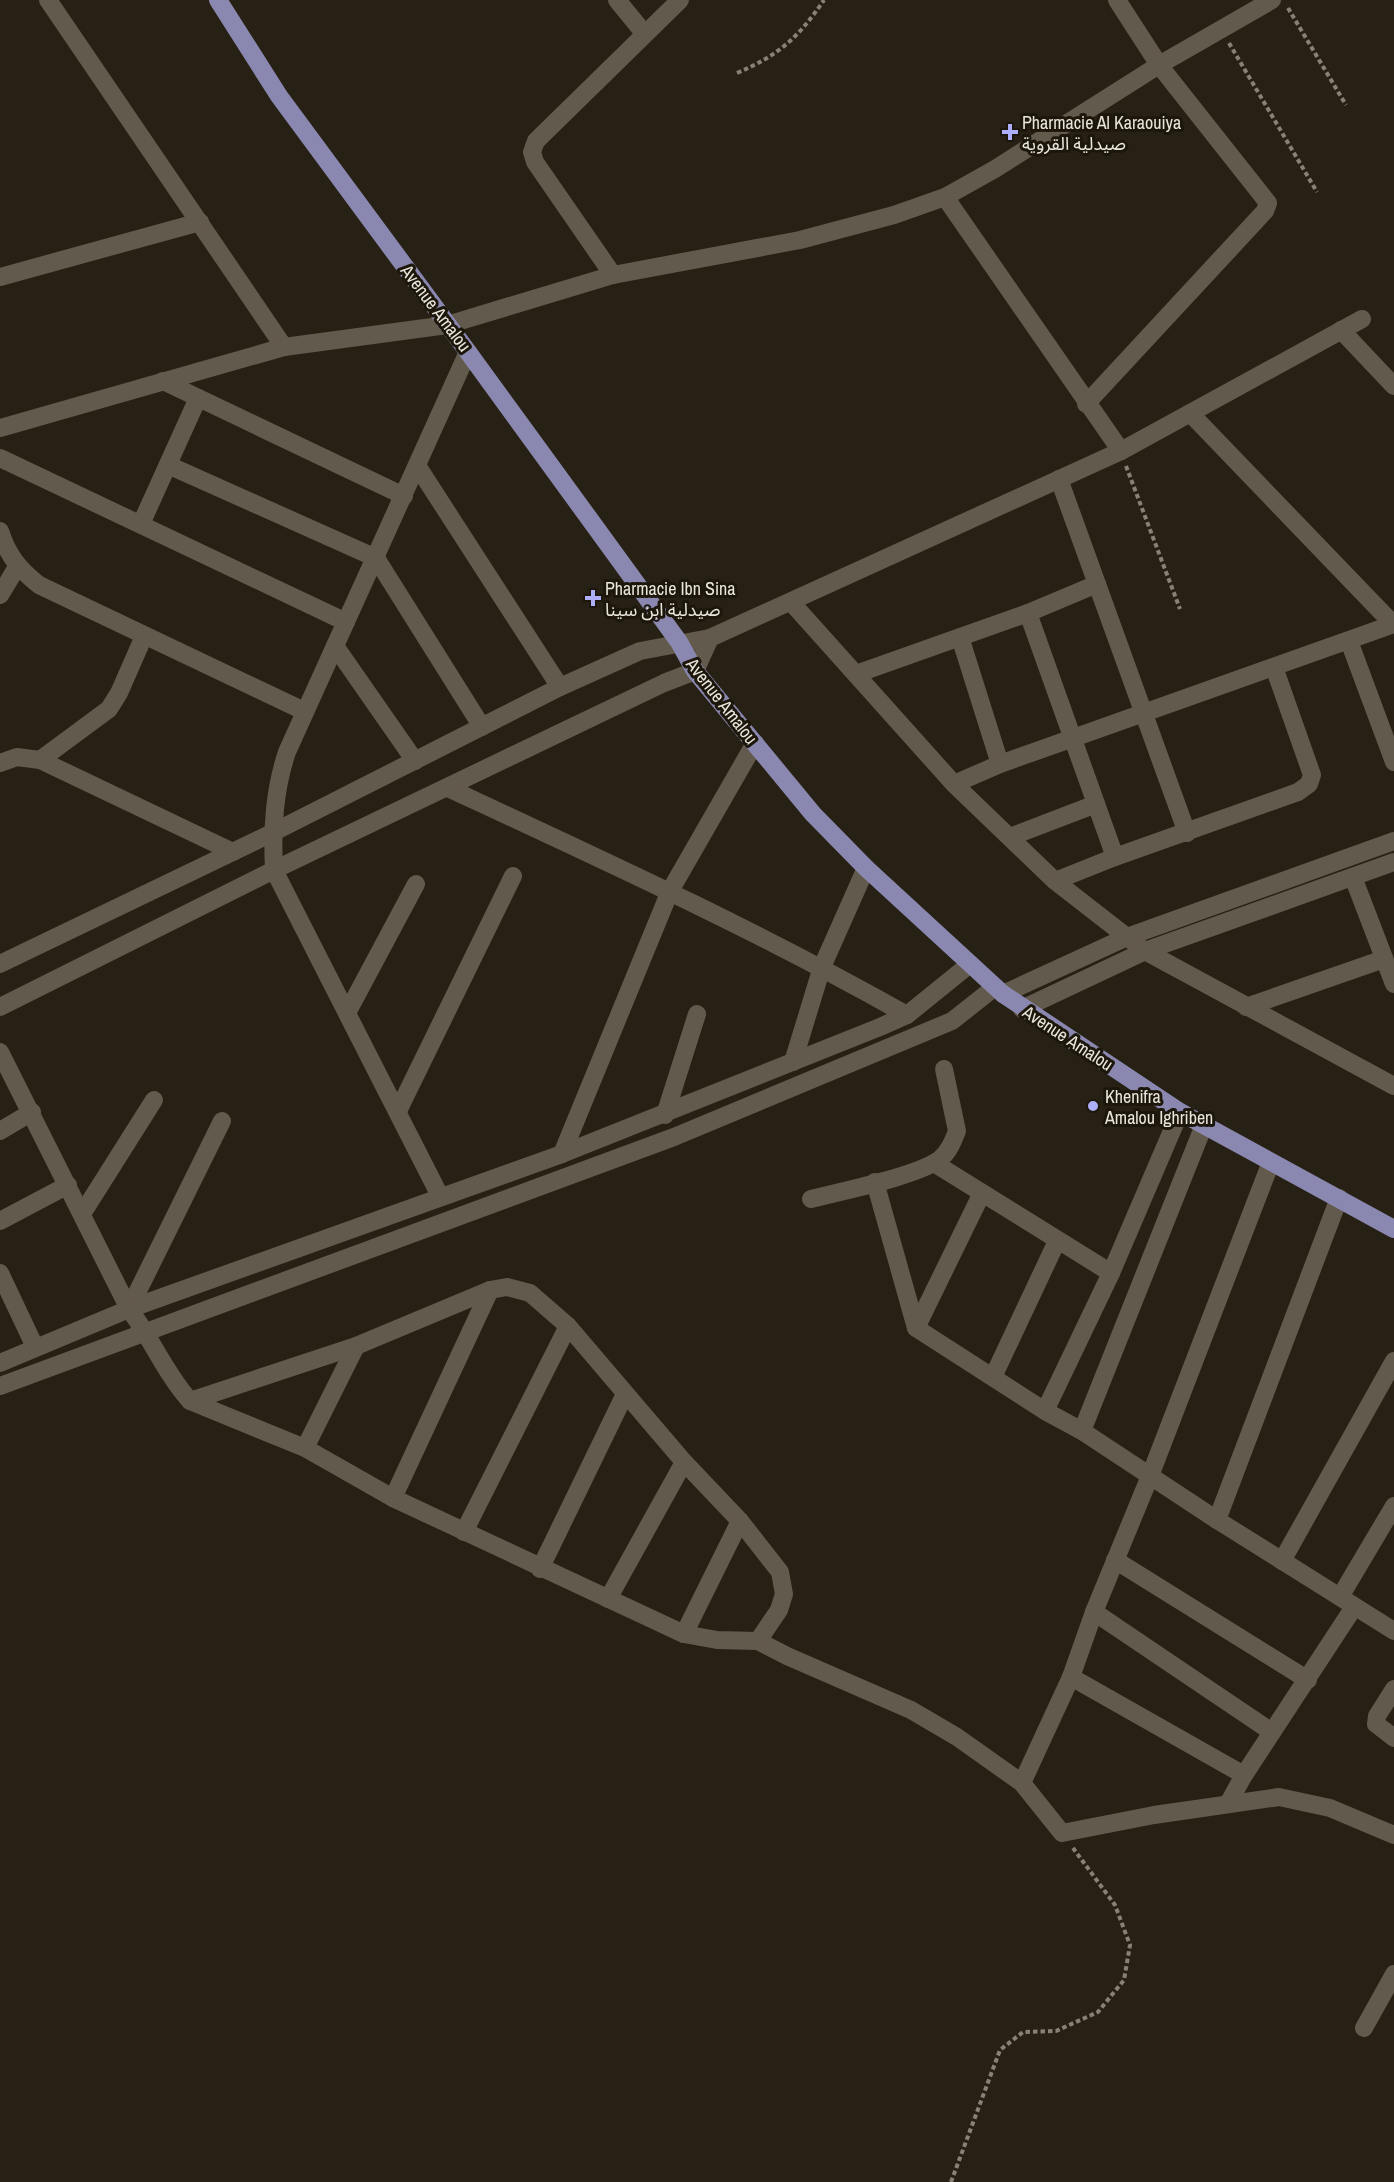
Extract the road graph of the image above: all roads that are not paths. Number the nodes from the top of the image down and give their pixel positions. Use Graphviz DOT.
graph roads {
  1 [pos="48,0"];
  2 [pos="218,0"];
  3 [pos="617,0"];
  4 [pos="680,0"];
  5 [pos="1117,0"];
  6 [pos="1272,0"];
  7 [pos="645,33"];
  8 [pos="1159,65"];
  9 [pos="945,197"];
  10 [pos="200,222"];
  11 [pos="613,275"];
  12 [pos="0,277"];
  13 [pos="1362,319"];
  14 [pos="447,325"];
  15 [pos="1341,330"];
  16 [pos="284,346"];
  17 [pos="468,351"];
  18 [pos="163,381"];
  19 [pos="1394,386"];
  20 [pos="198,398"];
  21 [pos="1086,404"];
  22 [pos="1190,413"];
  23 [pos="0,428"];
  24 [pos="1121,451"];
  25 [pos="0,458"];
  26 [pos="168,465"];
  27 [pos="418,468"];
  28 [pos="1059,479"];
  29 [pos="404,496"];
  30 [pos="141,524"];
  31 [pos="0,531"];
  32 [pos="376,558"];
  33 [pos="6,581"];
  34 [pos="1097,584"];
  35 [pos="791,602"];
  36 [pos="1028,613"];
  37 [pos="346,622"];
  38 [pos="1393,624"];
  39 [pos="144,636"];
  40 [pos="960,637"];
  41 [pos="710,638"];
  42 [pos="1348,641"];
  43 [pos="679,642"];
  44 [pos="335,645"];
  45 [pos="1274,667"];
  46 [pos="695,671"];
  47 [pos="856,674"];
  48 [pos="560,687"];
  49 [pos="304,711"];
  50 [pos="1144,714"];
  51 [pos="482,727"];
  52 [pos="1075,740"];
  53 [pos="755,743"];
  54 [pos="40,760"];
  55 [pos="415,760"];
  56 [pos="1394,762"];
  57 [pos="0,763"];
  58 [pos="1000,764"];
  59 [pos="954,784"];
  60 [pos="448,788"];
  61 [pos="1096,804"];
  62 [pos="272,833"];
  63 [pos="1187,833"];
  64 [pos="1010,837"];
  65 [pos="1394,841"];
  66 [pos="232,852"];
  67 [pos="1115,857"];
  68 [pos="1394,862"];
  69 [pos="866,868"];
  70 [pos="274,870"];
  71 [pos="513,876"];
  72 [pos="1353,877"];
  73 [pos="1056,881"];
  74 [pos="416,884"];
  75 [pos="670,891"];
  76 [pos="1126,937"];
  77 [pos="1145,951"];
  78 [pos="1384,959"];
  79 [pos="0,964"];
  80 [pos="970,964"];
  81 [pos="822,967"];
  82 [pos="1394,984"];
  83 [pos="999,991"];
  84 [pos="0,1007"];
  85 [pos="1246,1007"];
  86 [pos="1022,1009"];
  87 [pos="347,1013"];
  88 [pos="697,1014"];
  89 [pos="907,1015"];
  90 [pos="0,1052"];
  91 [pos="793,1062"];
  92 [pos="944,1069"];
  93 [pos="1394,1086"];
  94 [pos="154,1100"];
  95 [pos="32,1112"];
  96 [pos="398,1112"];
  97 [pos="1180,1112"];
  98 [pos="665,1114"];
  99 [pos="222,1121"];
  100 [pos="1204,1125"];
  101 [pos="0,1131"];
  102 [pos="562,1154"];
  103 [pos="1271,1162"];
  104 [pos="934,1163"];
  105 [pos="875,1182"];
  106 [pos="68,1185"];
  107 [pos="981,1195"];
  108 [pos="440,1196"];
  109 [pos="1339,1198"];
  110 [pos="811,1199"];
  111 [pos="82,1214"];
  112 [pos="0,1221"];
  113 [pos="1394,1229"];
  114 [pos="1057,1241"];
  115 [pos="0,1273"];
  116 [pos="1111,1273"];
  117 [pos="490,1290"];
  118 [pos="129,1309"];
  119 [pos="568,1326"];
  120 [pos="916,1328"];
  121 [pos="146,1331"];
  122 [pos="356,1346"];
  123 [pos="35,1347"];
  124 [pos="1394,1361"];
  125 [pos="0,1363"];
  126 [pos="993,1377"];
  127 [pos="0,1386"];
  128 [pos="625,1394"];
  129 [pos="190,1401"];
  130 [pos="1045,1411"];
  131 [pos="1082,1431"];
  132 [pos="305,1448"];
  133 [pos="684,1462"];
  134 [pos="1150,1476"];
  135 [pos="393,1498"];
  136 [pos="1394,1506"];
  137 [pos="1217,1520"];
  138 [pos="740,1521"];
  139 [pos="464,1532"];
  140 [pos="1115,1560"];
  141 [pos="1282,1561"];
  142 [pos="540,1569"];
  143 [pos="608,1599"];
  144 [pos="1347,1602"];
  145 [pos="1094,1612"];
  146 [pos="1393,1629"];
  147 [pos="684,1634"];
  148 [pos="759,1641"];
  149 [pos="1071,1677"];
  150 [pos="1308,1680"];
  151 [pos="1394,1689"];
  152 [pos="1272,1732"];
  153 [pos="1394,1738"];
  154 [pos="1244,1775"];
  155 [pos="1022,1783"];
  156 [pos="1229,1802"];
  157 [pos="1394,1835"];
  158 [pos="1394,1974"];
  159 [pos="1364,2028"];
  1 -- 10 [label="street"];
  2 -- 14 [label="main road, Avenue Amalou"];
  3 -- 7 [label="street"];
  4 -- 7 [label="street"];
  5 -- 8 [label="street"];
  6 -- 8 [label="street"];
  7 -- 11 [label="street"];
  8 -- 9 [label="street"];
  8 -- 21 [label="street"];
  9 -- 11 [label="street"];
  9 -- 21 [label="street"];
  10 -- 12 [label="street"];
  10 -- 16 [label="street"];
  11 -- 14 [label="street"];
  13 -- 15 [label="street"];
  14 -- 16 [label="street"];
  14 -- 17 [label="main road, Avenue Amalou"];
  15 -- 19 [label="street"];
  15 -- 22 [label="street"];
  16 -- 18 [label="street"];
  17 -- 27 [label="street"];
  17 -- 43 [label="main road, Avenue Amalou"];
  18 -- 20 [label="street"];
  18 -- 23 [label="street"];
  20 -- 26 [label="street"];
  20 -- 29 [label="street"];
  21 -- 24 [label="street"];
  22 -- 24 [label="street"];
  22 -- 38 [label="street"];
  24 -- 28 [label="street"];
  25 -- 30 [label="street"];
  26 -- 30 [label="street"];
  26 -- 32 [label="street"];
  27 -- 29 [label="street"];
  27 -- 48 [label="street"];
  28 -- 34 [label="street"];
  28 -- 35 [label="street"];
  29 -- 32 [label="street"];
  30 -- 37 [label="street"];
  31 -- 33 [label="street"];
  32 -- 37 [label="street"];
  32 -- 51 [label="street"];
  33 -- 39 [label="street"];
  34 -- 36 [label="street"];
  34 -- 50 [label="street"];
  35 -- 41 [label="street"];
  35 -- 47 [label="street"];
  36 -- 40 [label="street"];
  36 -- 52 [label="street"];
  37 -- 44 [label="street"];
  38 -- 42 [label="street"];
  39 -- 49 [label="street"];
  39 -- 54 [label="street"];
  40 -- 47 [label="street"];
  40 -- 58 [label="street"];
  41 -- 43 [label="street"];
  41 -- 46 [label="street"];
  42 -- 45 [label="street"];
  42 -- 56 [label="street"];
  43 -- 46 [label="main road, Avenue Amalou"];
  43 -- 48 [label="street"];
  44 -- 49 [label="street"];
  44 -- 55 [label="street"];
  45 -- 50 [label="street"];
  45 -- 63 [label="street"];
  46 -- 53 [label="main road, Avenue Amalou"];
  46 -- 60 [label="street"];
  47 -- 59 [label="street"];
  48 -- 51 [label="street"];
  49 -- 62 [label="street"];
  50 -- 52 [label="street"];
  50 -- 63 [label="street"];
  51 -- 55 [label="street"];
  52 -- 58 [label="street"];
  52 -- 61 [label="street"];
  53 -- 69 [label="main road, Avenue Amalou"];
  53 -- 75 [label="street"];
  54 -- 57 [label="street"];
  54 -- 66 [label="street"];
  55 -- 62 [label="street"];
  58 -- 59 [label="street"];
  59 -- 64 [label="street"];
  60 -- 70 [label="street"];
  60 -- 75 [label="street"];
  61 -- 64 [label="street"];
  61 -- 67 [label="street"];
  62 -- 66 [label="street"];
  62 -- 70 [label="street"];
  63 -- 67 [label="street"];
  64 -- 73 [label="street"];
  65 -- 76 [label="street"];
  66 -- 79 [label="street"];
  67 -- 73 [label="street"];
  68 -- 72 [label="street"];
  69 -- 80 [label="main road, Avenue Amalou"];
  69 -- 81 [label="street"];
  70 -- 84 [label="street"];
  70 -- 87 [label="street"];
  71 -- 96 [label="street"];
  72 -- 77 [label="street"];
  72 -- 78 [label="street"];
  73 -- 76 [label="street"];
  74 -- 87 [label="street"];
  75 -- 81 [label="street"];
  75 -- 102 [label="street"];
  76 -- 77 [label="street"];
  76 -- 83 [label="street"];
  77 -- 85 [label="street"];
  77 -- 86 [label="street"];
  78 -- 82 [label="street"];
  78 -- 85 [label="street"];
  80 -- 83 [label="main road, Avenue Amalou"];
  80 -- 89 [label="street"];
  81 -- 89 [label="street"];
  81 -- 91 [label="street"];
  83 -- 86 [label="main road, Avenue Amalou"];
  83 -- 121 [label="street"];
  85 -- 93 [label="street"];
  86 -- 97 [label="main road, Avenue Amalou"];
  87 -- 96 [label="street"];
  88 -- 98 [label="street"];
  89 -- 91 [label="street"];
  90 -- 95 [label="street"];
  91 -- 98 [label="street"];
  92 -- 104 [label="street"];
  94 -- 111 [label="street"];
  95 -- 101 [label="street"];
  95 -- 106 [label="street"];
  96 -- 108 [label="street"];
  97 -- 100 [label="main road, Avenue Amalou"];
  97 -- 116 [label="street"];
  98 -- 102 [label="street"];
  99 -- 118 [label="street"];
  100 -- 103 [label="main road, Avenue Amalou"];
  100 -- 131 [label="street"];
  102 -- 108 [label="street"];
  103 -- 109 [label="main road, Avenue Amalou"];
  103 -- 134 [label="street"];
  104 -- 105 [label="street"];
  104 -- 107 [label="street"];
  105 -- 110 [label="street"];
  105 -- 120 [label="street"];
  106 -- 111 [label="street"];
  106 -- 112 [label="street"];
  107 -- 114 [label="street"];
  107 -- 120 [label="street"];
  108 -- 118 [label="street"];
  109 -- 113 [label="main road, Avenue Amalou"];
  109 -- 137 [label="street"];
  111 -- 118 [label="street"];
  114 -- 116 [label="street"];
  114 -- 126 [label="street"];
  115 -- 123 [label="street"];
  116 -- 130 [label="street"];
  117 -- 119 [label="street"];
  117 -- 122 [label="street"];
  117 -- 135 [label="street"];
  118 -- 121 [label="street"];
  118 -- 123 [label="street"];
  119 -- 128 [label="street"];
  119 -- 139 [label="street"];
  120 -- 126 [label="street"];
  121 -- 127 [label="street"];
  121 -- 129 [label="street"];
  122 -- 129 [label="street"];
  122 -- 132 [label="street"];
  123 -- 125 [label="street"];
  124 -- 141 [label="street"];
  126 -- 130 [label="street"];
  128 -- 133 [label="street"];
  128 -- 142 [label="street"];
  129 -- 132 [label="street"];
  130 -- 131 [label="street"];
  131 -- 134 [label="street"];
  132 -- 135 [label="street"];
  133 -- 138 [label="street"];
  133 -- 143 [label="street"];
  134 -- 137 [label="street"];
  134 -- 140 [label="street"];
  135 -- 139 [label="street"];
  136 -- 144 [label="street"];
  137 -- 141 [label="street"];
  138 -- 147 [label="street"];
  138 -- 148 [label="street"];
  139 -- 142 [label="street"];
  140 -- 145 [label="street"];
  140 -- 150 [label="street"];
  141 -- 144 [label="street"];
  142 -- 143 [label="street"];
  143 -- 147 [label="street"];
  144 -- 146 [label="street"];
  144 -- 150 [label="street"];
  145 -- 149 [label="street"];
  145 -- 152 [label="street"];
  147 -- 148 [label="street"];
  148 -- 155 [label="street"];
  149 -- 154 [label="street"];
  149 -- 155 [label="street"];
  150 -- 152 [label="street"];
  151 -- 153 [label="street"];
  152 -- 154 [label="street"];
  154 -- 156 [label="street"];
  155 -- 156 [label="street"];
  156 -- 157 [label="street"];
  158 -- 159 [label="street"];
}
